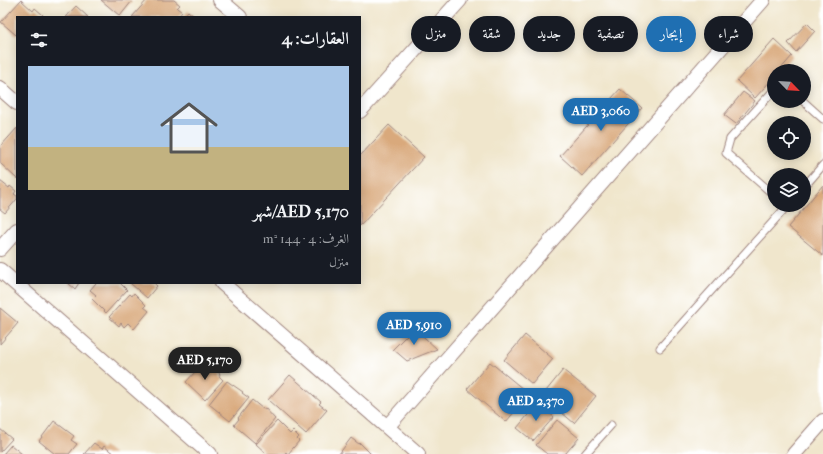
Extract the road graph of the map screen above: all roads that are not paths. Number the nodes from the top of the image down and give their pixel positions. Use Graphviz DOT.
graph roads {
  1 [pos="220,0"];
  2 [pos="460,0"];
  3 [pos="763,0"];
  4 [pos="239,16"];
  5 [pos="0,88"];
  6 [pos="767,98"];
  7 [pos="16,102"];
  8 [pos="811,108"];
  9 [pos="361,110"];
  10 [pos="823,119"];
  11 [pos="823,165"];
  12 [pos="811,178"];
  13 [pos="767,189"];
  14 [pos="780,212"];
  15 [pos="16,231"];
  16 [pos="0,249"];
  17 [pos="0,270"];
  18 [pos="223,284"];
  19 [pos="660,348"];
  20 [pos="823,421"];
  21 [pos="611,425"];
  22 [pos="387,427"];
  23 [pos="210,454"];
  24 [pos="418,454"];
  25 [pos="586,454"];
  26 [pos="794,454"];
  1 -- 4 [label="street"];
  2 -- 9 [label="street"];
  3 -- 22 [label="street"];
  5 -- 7 [label="street"];
  6 -- 13 [label="lane"];
  8 -- 10 [label="lane"];
  11 -- 12 [label="lane"];
  14 -- 19 [label="lane"];
  15 -- 16 [label="street"];
  17 -- 23 [label="street"];
  18 -- 22 [label="street"];
  20 -- 26 [label="street"];
  21 -- 25 [label="lane"];
  22 -- 24 [label="street"];
}
